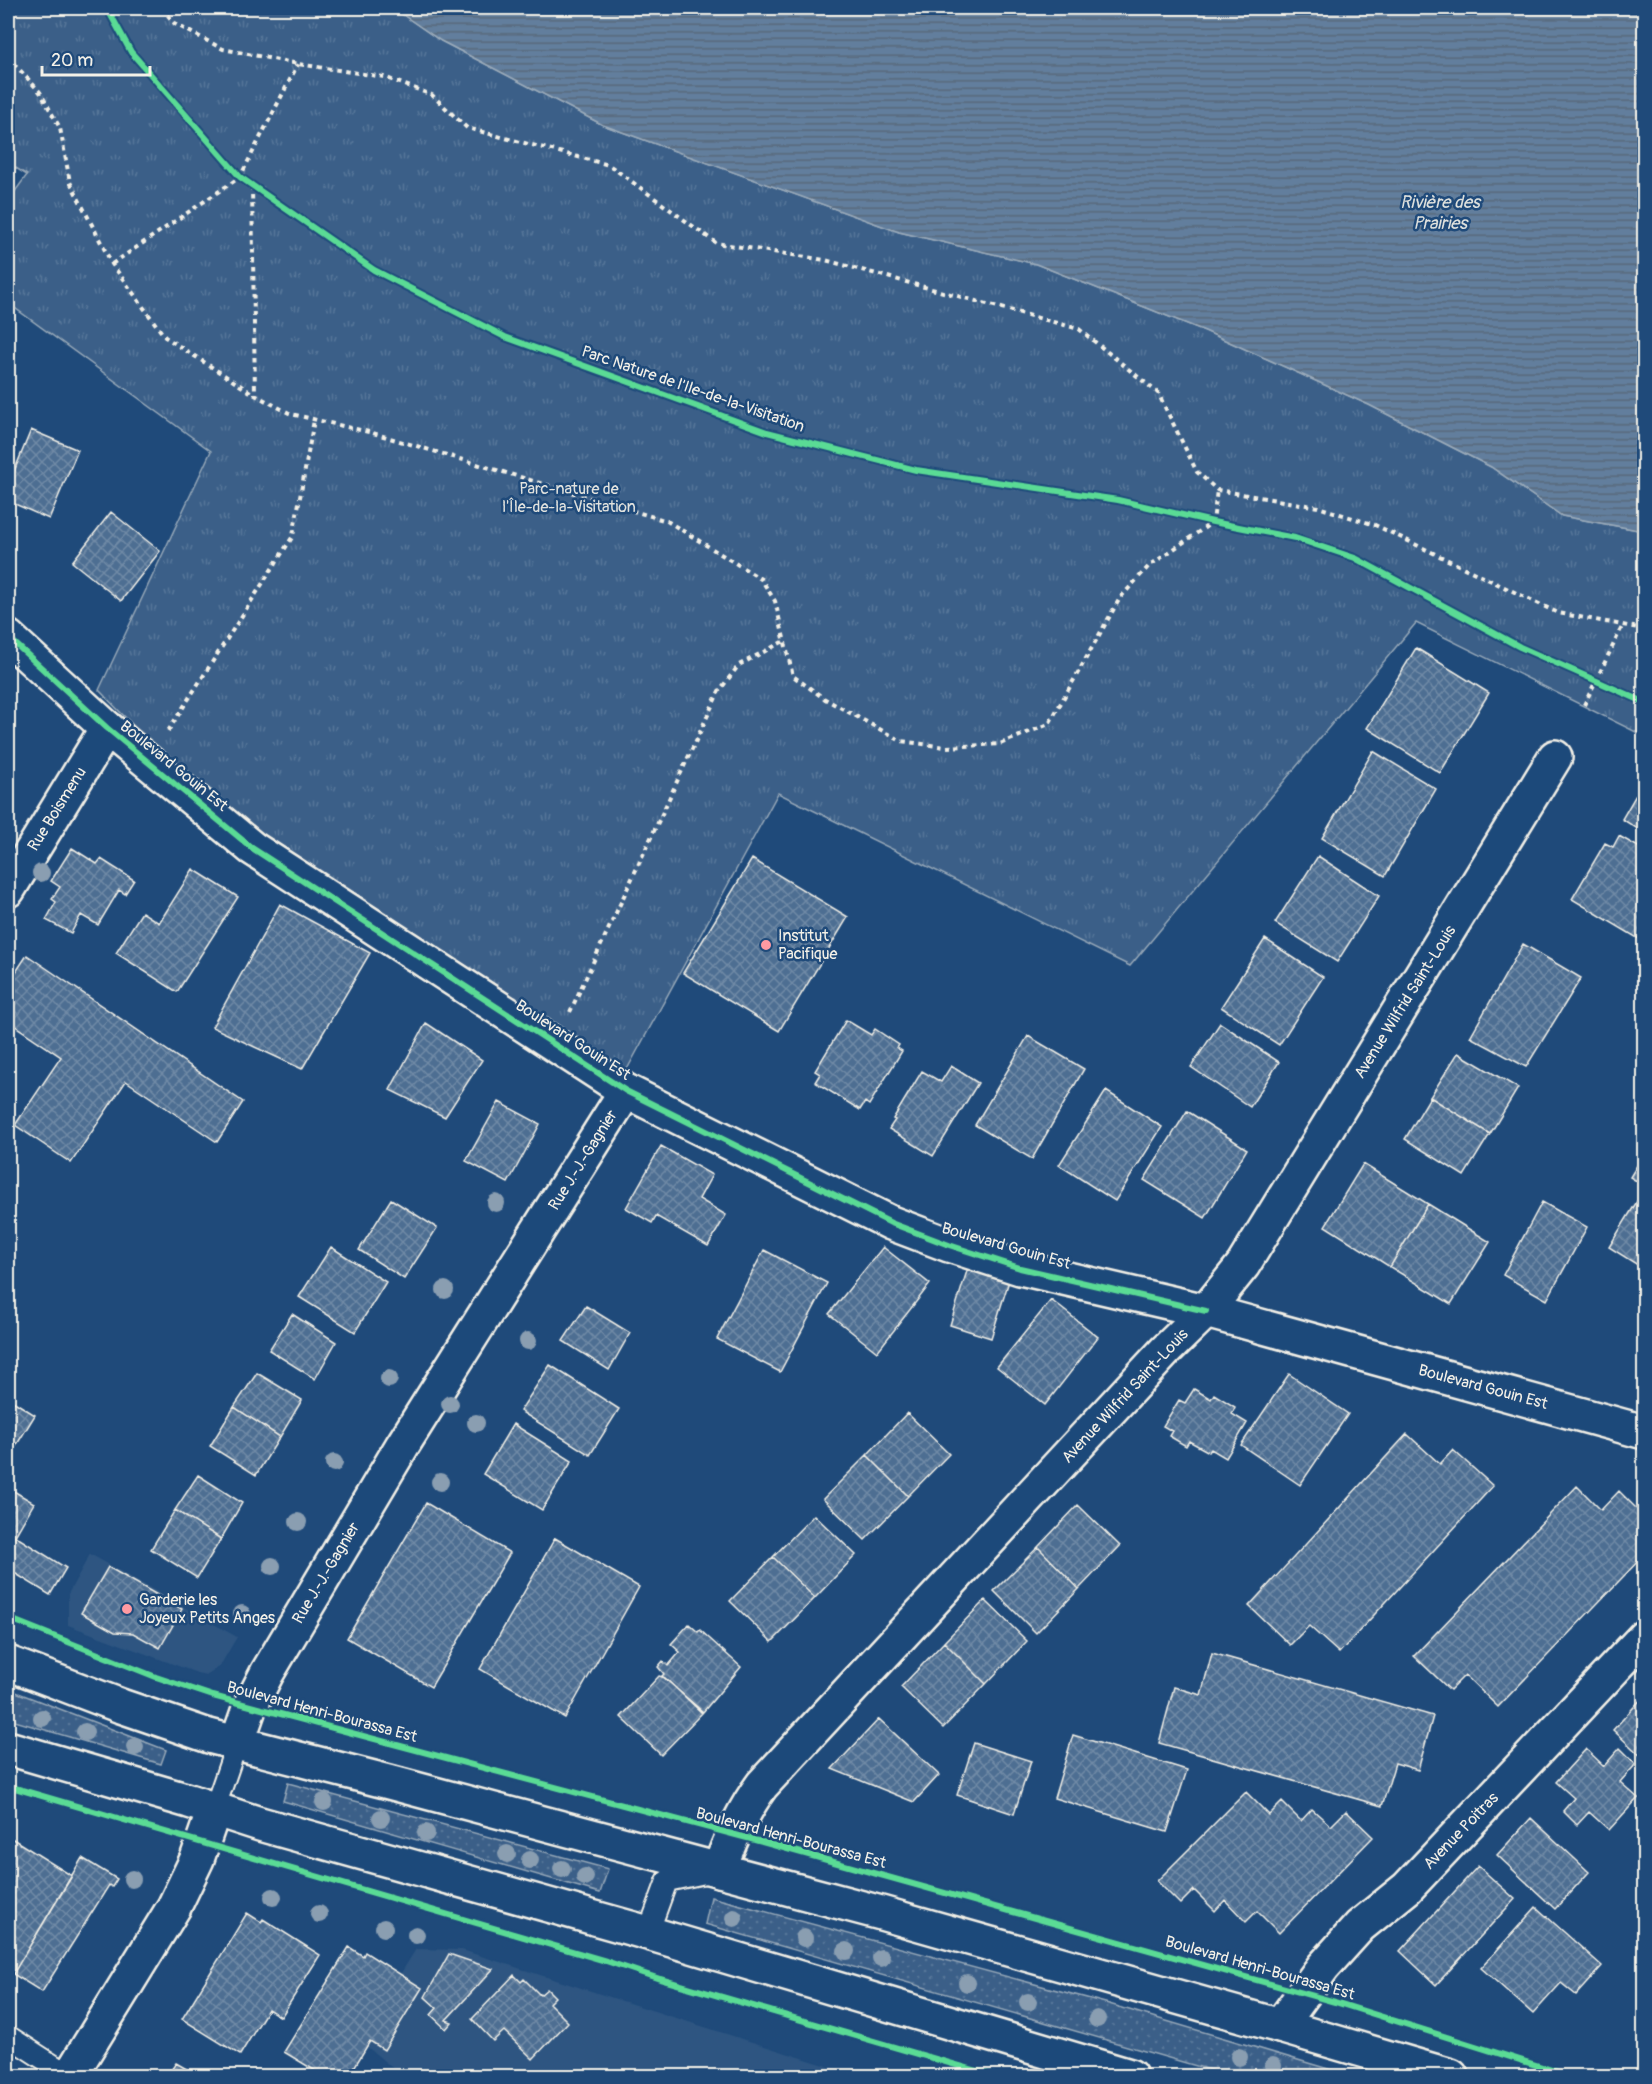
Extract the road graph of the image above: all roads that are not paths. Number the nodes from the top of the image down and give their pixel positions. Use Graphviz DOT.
graph roads {
  1 [pos="8,637"];
  2 [pos="107,728"];
  3 [pos="1555,757"];
  4 [pos="8,890"];
  5 [pos="626,1091"];
  6 [pos="1206,1311"];
  7 [pos="1642,1425"];
  8 [pos="1644,1637"];
  9 [pos="8,1663"];
  10 [pos="237,1743"];
  11 [pos="8,1748"];
  12 [pos="214,1810"];
  13 [pos="719,1870"];
  14 [pos="648,1933"];
  15 [pos="1280,2026"];
  16 [pos="8,2036"];
  17 [pos="70,2076"];
  18 [pos="1123,2076"];
  19 [pos="1451,2076"];
  1 -- 2 [label="street, Boulevard Gouin Est"];
  2 -- 4 [label="street, Rue Boismenu"];
  2 -- 5 [label="street, Boulevard Gouin Est"];
  3 -- 6 [label="street, Avenue Wilfrid Saint-Louis"];
  5 -- 6 [label="street, Boulevard Gouin Est"];
  5 -- 10 [label="street, Rue J.-J.-Gagnier"];
  6 -- 7 [label="street, Boulevard Gouin Est"];
  6 -- 13 [label="street, Avenue Wilfrid Saint-Louis"];
  8 -- 15 [label="street, Avenue Poitras"];
  9 -- 10 [label="street"];
  10 -- 12 [label="lane, Rue J.-J.-Gagnier"];
  10 -- 13 [label="street"];
  11 -- 12 [label="street"];
  12 -- 14 [label="street"];
  12 -- 17 [label="street, Rue J.-J.-Gagnier"];
  13 -- 14 [label="lane"];
  13 -- 15 [label="street"];
  14 -- 18 [label="street"];
  15 -- 19 [label="street"];
  16 -- 17 [label="lane"];
}
